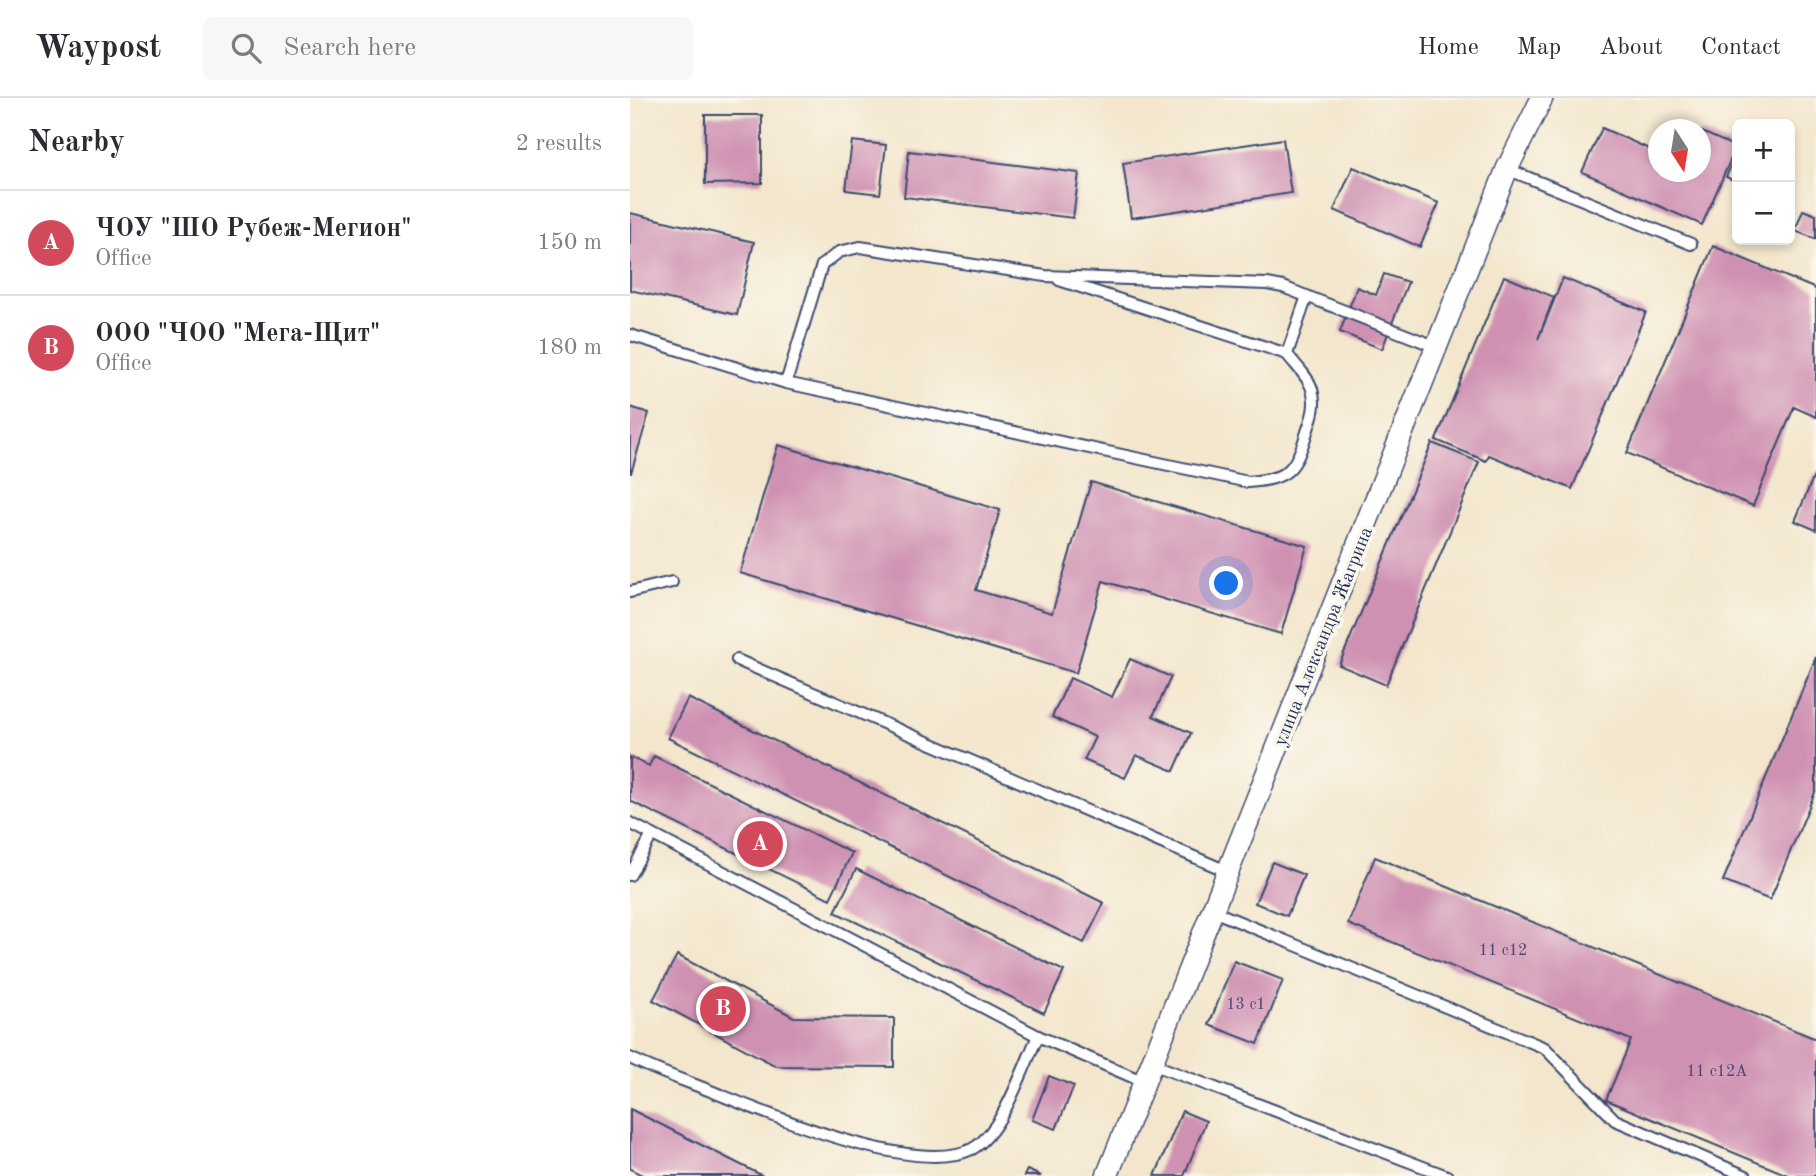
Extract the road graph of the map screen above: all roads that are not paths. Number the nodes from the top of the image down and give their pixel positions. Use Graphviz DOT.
graph roads {
  1 [pos="1542,98"];
  2 [pos="1507,169"];
  3 [pos="1691,244"];
  4 [pos="1045,276"];
  5 [pos="1307,296"];
  6 [pos="630,335"];
  7 [pos="1437,347"];
  8 [pos="1287,354"];
  9 [pos="786,383"];
  10 [pos="672,582"];
  11 [pos="630,592"];
  12 [pos="737,660"];
  13 [pos="630,823"];
  14 [pos="652,835"];
  15 [pos="1228,872"];
  16 [pos="630,875"];
  17 [pos="1213,911"];
  18 [pos="1038,1036"];
  19 [pos="630,1058"];
  20 [pos="1148,1073"];
  21 [pos="1107,1176"];
  22 [pos="1447,1176"];
  23 [pos="1746,1176"];
  1 -- 2 [label="street, улица Александра Жагрина"];
  2 -- 3 [label="lane"];
  2 -- 7 [label="street, улица Александра Жагрина"];
  4 -- 5 [label="lane"];
  4 -- 8 [label="lane"];
  4 -- 9 [label="lane"];
  5 -- 7 [label="lane"];
  5 -- 8 [label="lane"];
  6 -- 9 [label="lane"];
  7 -- 15 [label="street, улица Александра Жагрина"];
  8 -- 9 [label="lane"];
  10 -- 11 [label="lane"];
  12 -- 15 [label="lane"];
  13 -- 14 [label="lane"];
  14 -- 16 [label="lane"];
  14 -- 18 [label="lane"];
  15 -- 17 [label="street, улица Александра Жагрина"];
  17 -- 20 [label="street, улица Александра Жагрина"];
  17 -- 23 [label="lane"];
  18 -- 19 [label="lane"];
  18 -- 20 [label="lane"];
  20 -- 21 [label="street, улица Александра Жагрина"];
  20 -- 22 [label="lane"];
}
